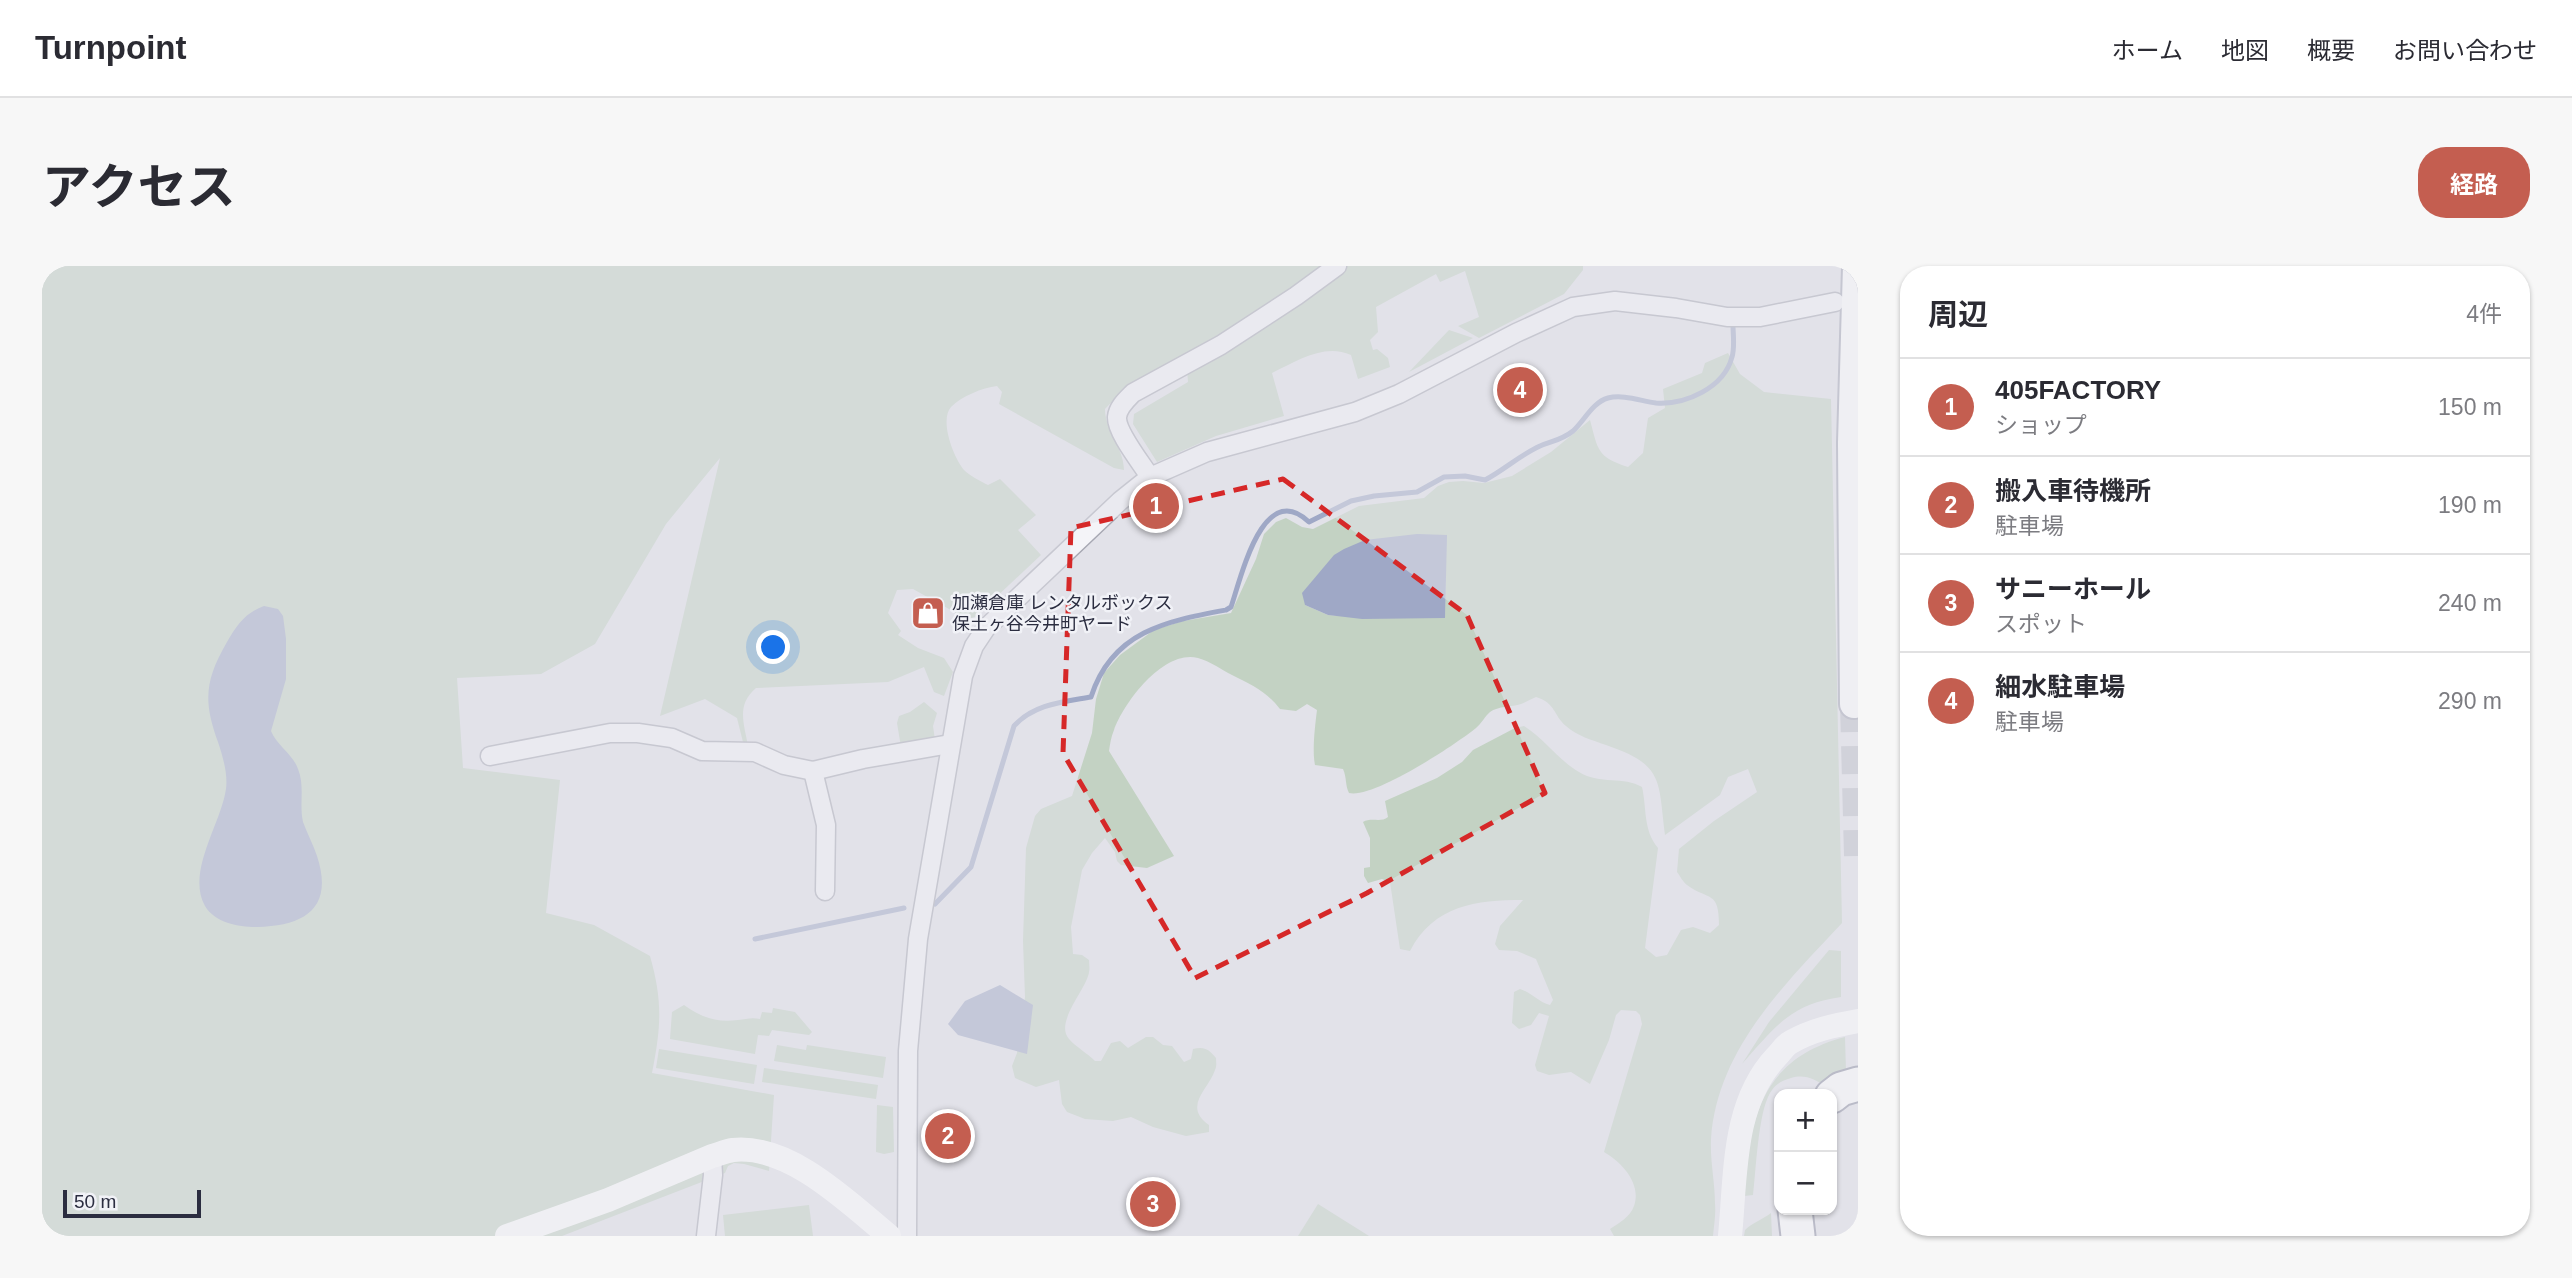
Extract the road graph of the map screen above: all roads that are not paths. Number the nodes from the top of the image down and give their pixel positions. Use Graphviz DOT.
graph roads {
  1 [pos="1337,266"];
  2 [pos="1857,266"];
  3 [pos="1835,302"];
  4 [pos="1150,477"];
  5 [pos="1854,704"];
  6 [pos="950,744"];
  7 [pos="490,756"];
  8 [pos="813,771"];
  9 [pos="825,891"];
  10 [pos="1858,1021"];
  11 [pos="1858,1084"];
  12 [pos="1837,1092"];
  13 [pos="712,1156"];
  14 [pos="1784,1215"];
  15 [pos="1796,1215"];
  16 [pos="507,1236"];
  17 [pos="706,1236"];
  18 [pos="889,1236"];
  19 [pos="907,1236"];
  20 [pos="1730,1236"];
  21 [pos="1785,1236"];
  22 [pos="1798,1236"];
  1 -- 4 [label="street"];
  2 -- 5 [label="main road"];
  3 -- 4 [label="street"];
  4 -- 6 [label="street"];
  6 -- 8 [label="street"];
  6 -- 19 [label="street"];
  7 -- 8 [label="street"];
  8 -- 9 [label="street"];
  10 -- 20 [label="street"];
  11 -- 12 [label="highway"];
  13 -- 16 [label="street"];
  13 -- 17 [label="street"];
  13 -- 18 [label="street"];
  14 -- 21 [label="highway"];
  15 -- 22 [label="highway"];
}
